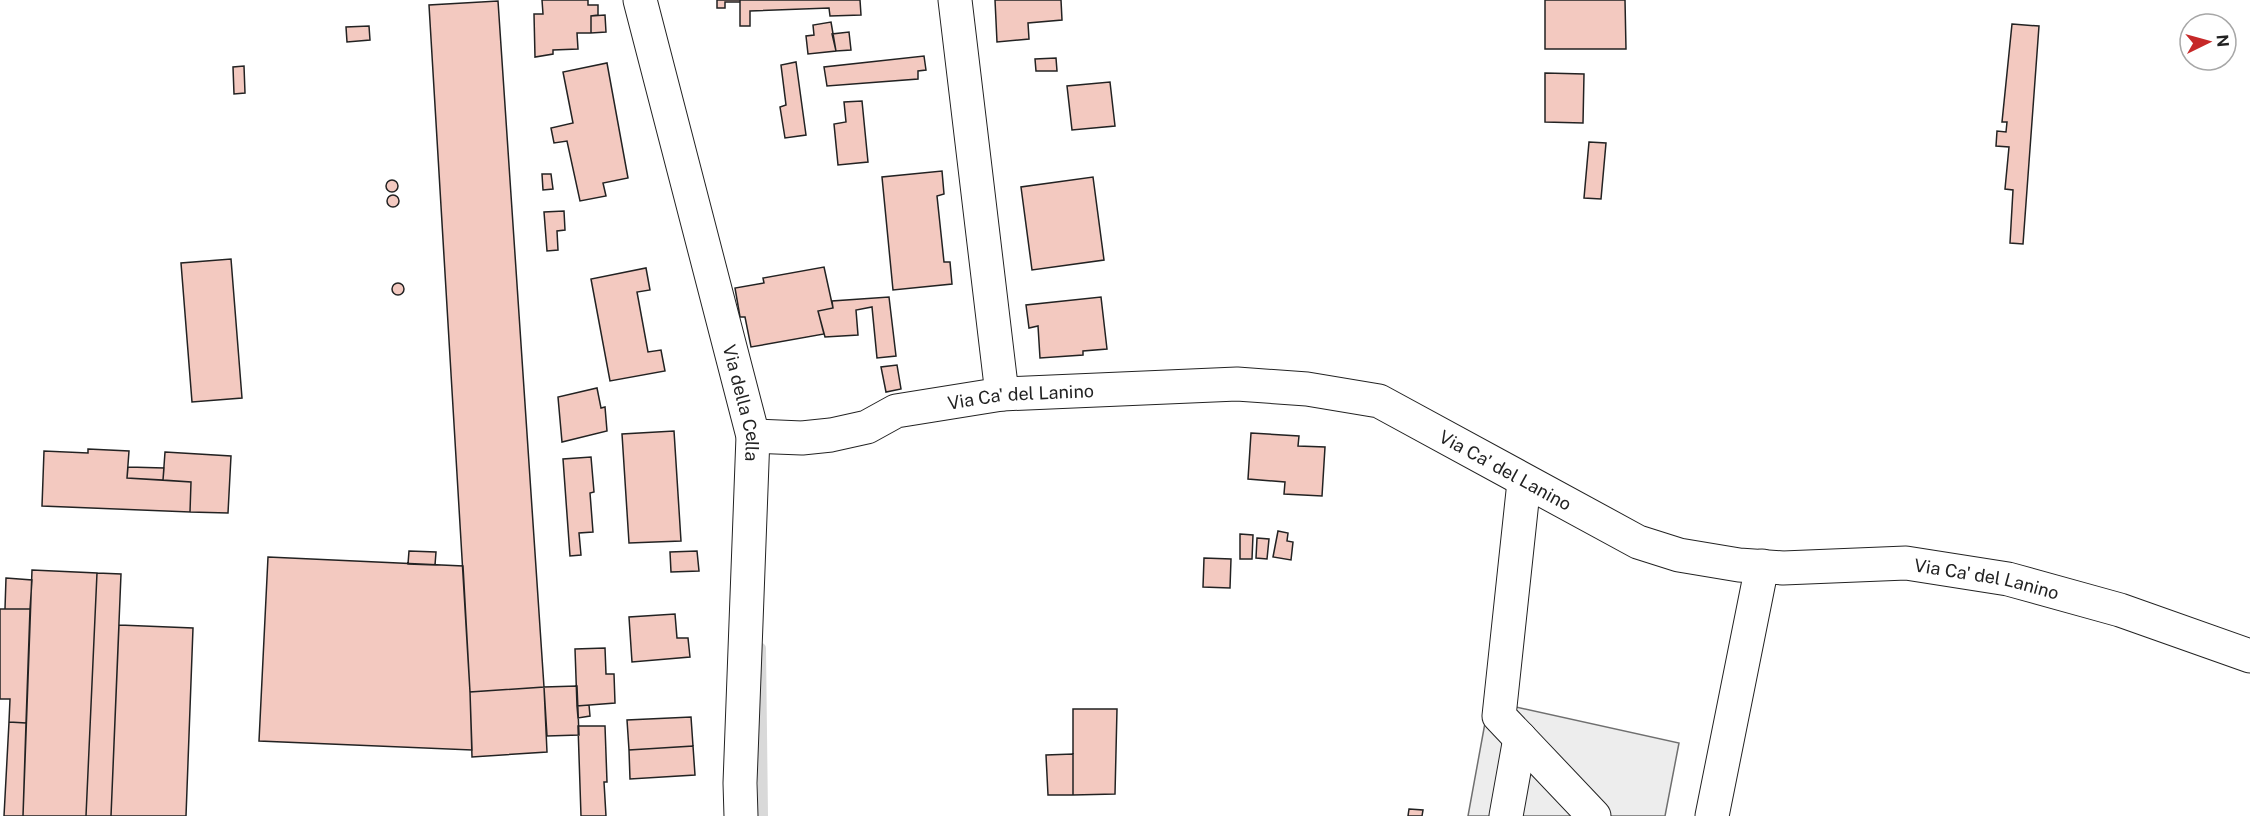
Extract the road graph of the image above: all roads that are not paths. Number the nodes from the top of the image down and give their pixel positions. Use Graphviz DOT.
graph roads {
  1 [pos="640,0"];
  2 [pos="955,0"];
  3 [pos="1002,394"];
  4 [pos="753,436"];
  5 [pos="1524,482"];
  6 [pos="1762,566"];
  7 [pos="2250,656"];
  8 [pos="1520,738"];
  9 [pos="741,816"];
  10 [pos="1506,816"];
  11 [pos="1594,816"];
  12 [pos="1712,816"];
  1 -- 4 [label="street, Via della Cella"];
  2 -- 3 [label="street"];
  3 -- 4 [label="street, Via Ca' del Lanino"];
  3 -- 5 [label="street, Via Ca' del Lanino"];
  4 -- 9 [label="street, Via della Cella"];
  5 -- 6 [label="street, Via Ca' del Lanino"];
  5 -- 8 [label="street"];
  6 -- 7 [label="street, Via Ca' del Lanino"];
  6 -- 12 [label="street"];
  8 -- 10 [label="street"];
  8 -- 11 [label="street"];
}
